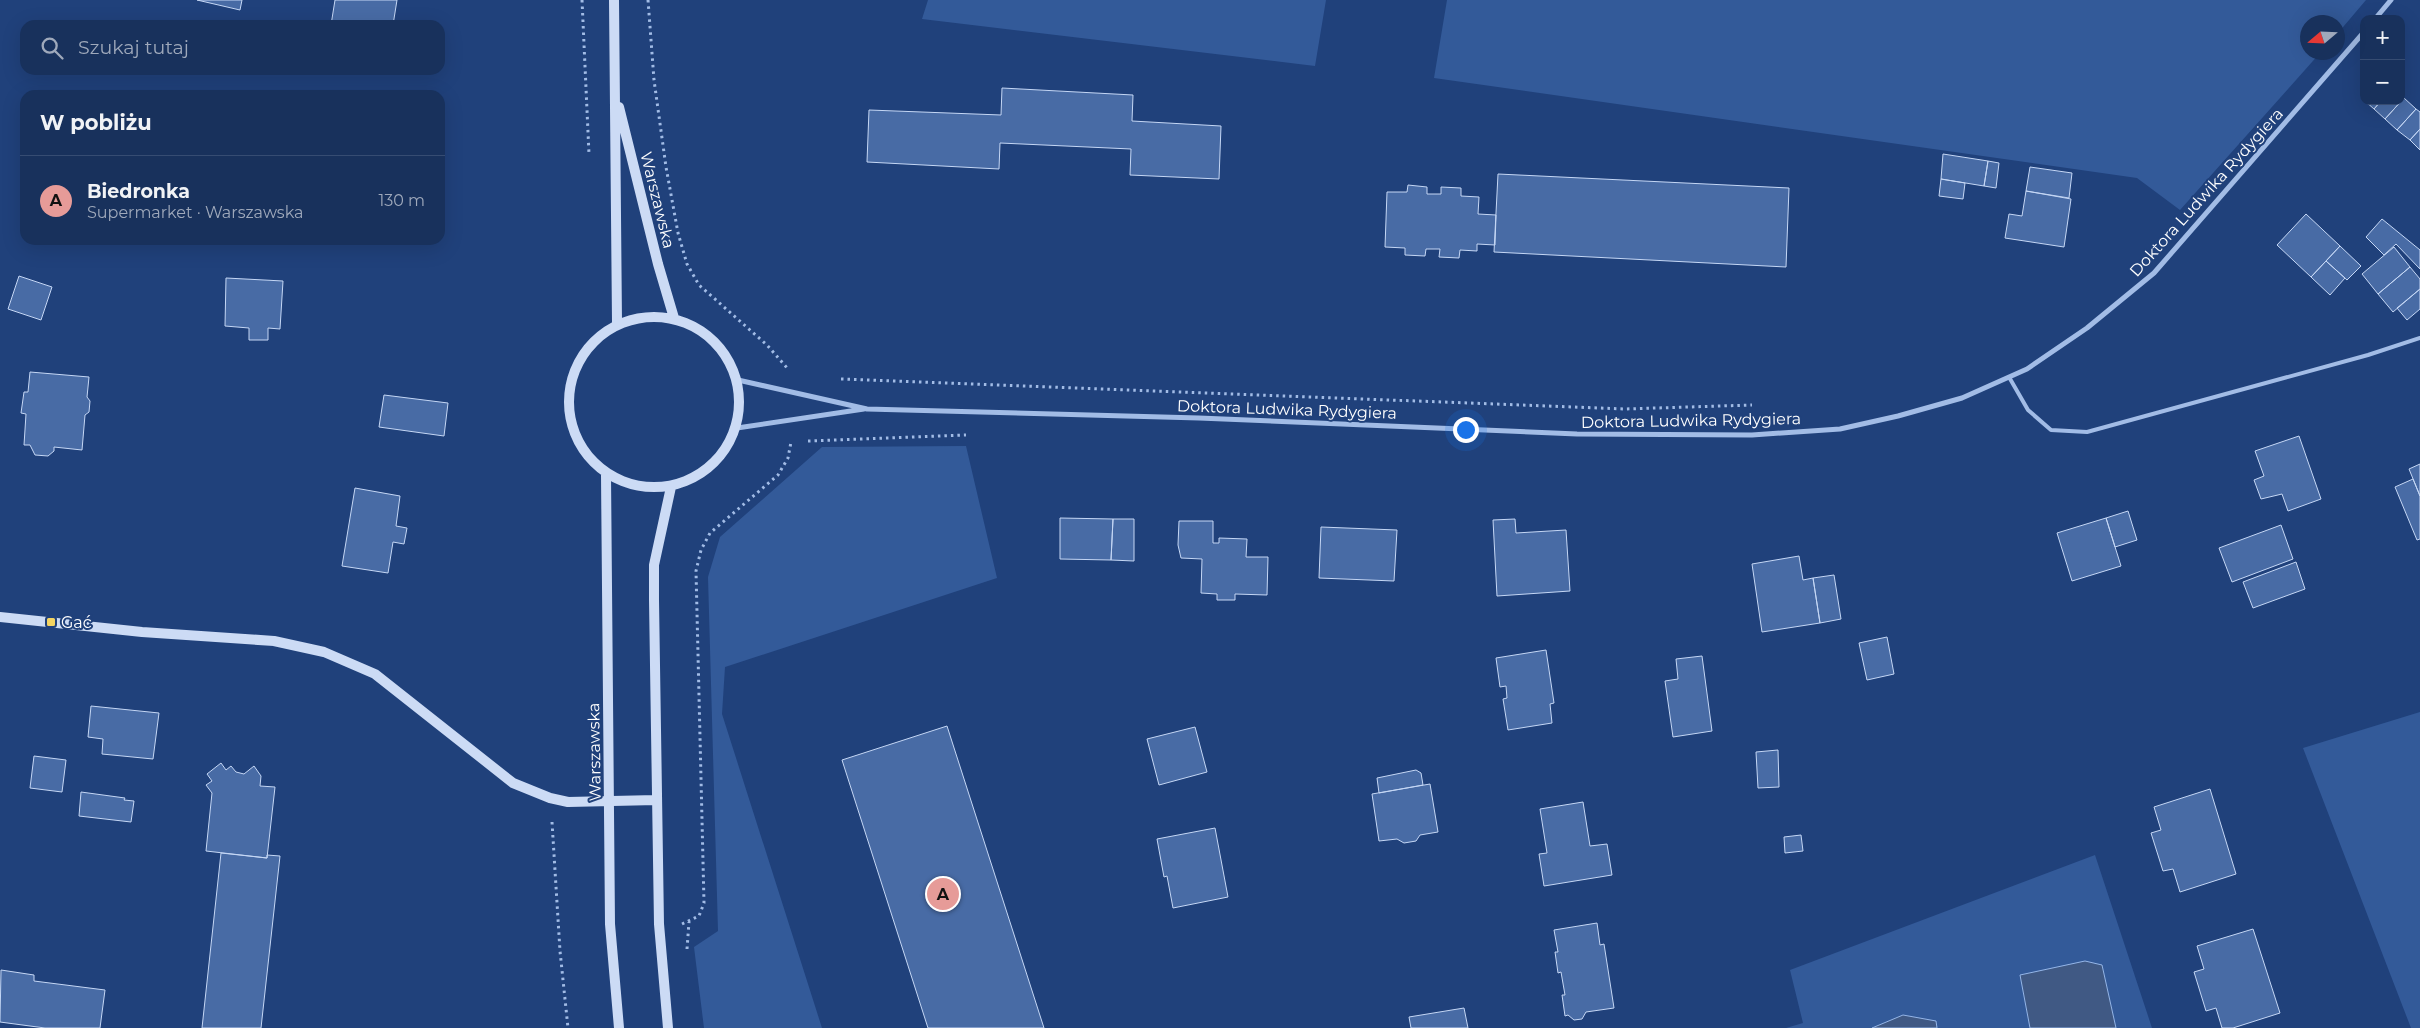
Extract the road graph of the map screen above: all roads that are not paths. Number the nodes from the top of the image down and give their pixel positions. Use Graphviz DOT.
graph roads {
  1 [pos="614,0"];
  2 [pos="2391,0"];
  3 [pos="2378,15"];
  4 [pos="2360,37"];
  5 [pos="615,89"];
  6 [pos="674,318"];
  7 [pos="617,323"];
  8 [pos="2420,338"];
  9 [pos="2009,377"];
  10 [pos="738,380"];
  11 [pos="867,409"];
  12 [pos="737,428"];
  13 [pos="606,476"];
  14 [pos="672,487"];
  15 [pos="0,617"];
  16 [pos="656,800"];
  17 [pos="609,801"];
  18 [pos="619,1028"];
  19 [pos="668,1028"];
  1 -- 5 [label="main road, Warszawska"];
  2 -- 3 [label="street"];
  4 -- 9 [label="street, Doktora Ludwika Rydygiera"];
  5 -- 6 [label="main road, Warszawska"];
  5 -- 7 [label="main road, Warszawska"];
  6 -- 7 [label="main road"];
  6 -- 10 [label="main road"];
  7 -- 13 [label="main road"];
  8 -- 9 [label="lane"];
  9 -- 11 [label="street, Doktora Ludwika Rydygiera"];
  10 -- 11 [label="street, Doktora Ludwika Rydygiera"];
  10 -- 12 [label="main road"];
  11 -- 12 [label="street, Doktora Ludwika Rydygiera"];
  12 -- 14 [label="main road"];
  13 -- 14 [label="main road"];
  13 -- 17 [label="main road, Warszawska"];
  14 -- 16 [label="main road"];
  15 -- 17 [label="main road"];
  16 -- 17 [label="main road"];
  16 -- 19 [label="main road"];
  17 -- 18 [label="main road, Warszawska"];
}
